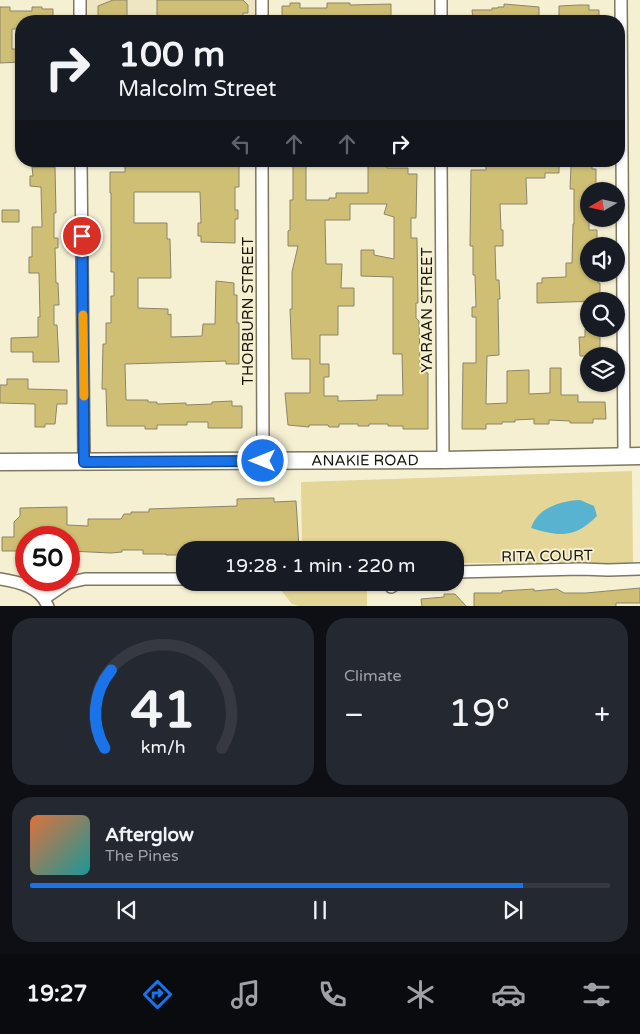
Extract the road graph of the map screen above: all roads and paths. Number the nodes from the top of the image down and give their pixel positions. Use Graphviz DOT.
graph roads {
  1 [pos="80,0"];
  2 [pos="262,0"];
  3 [pos="441,0"];
  4 [pos="621,0"];
  5 [pos="80,15"];
  6 [pos="262,15"];
  7 [pos="441,15"];
  8 [pos="621,15"];
  9 [pos="625,166"];
  10 [pos="82,167"];
  11 [pos="262,167"];
  12 [pos="441,167"];
  13 [pos="632,456"];
  14 [pos="443,460"];
  15 [pos="263,461"];
  16 [pos="0,462"];
  17 [pos="84,462"];
  18 [pos="640,569"];
  19 [pos="464,572"];
  20 [pos="0,579"];
  21 [pos="176,579"];
  22 [pos="46,602"];
  1 -- 5 [label="street"];
  2 -- 6 [label="street"];
  3 -- 7 [label="street"];
  4 -- 8 [label="street"];
  9 -- 13 [label="street"];
  10 -- 17 [label="street"];
  11 -- 15 [label="street, THORBURN STREET"];
  12 -- 14 [label="street, YARAAN STREET"];
  13 -- 14 [label="main road, ANAKIE ROAD"];
  14 -- 15 [label="main road, ANAKIE ROAD"];
  15 -- 17 [label="main road, ANAKIE ROAD"];
  16 -- 17 [label="main road, ANAKIE ROAD"];
  18 -- 19 [label="street, RITA COURT"];
  20 -- 22 [label="street"];
  21 -- 22 [label="street"];
}
